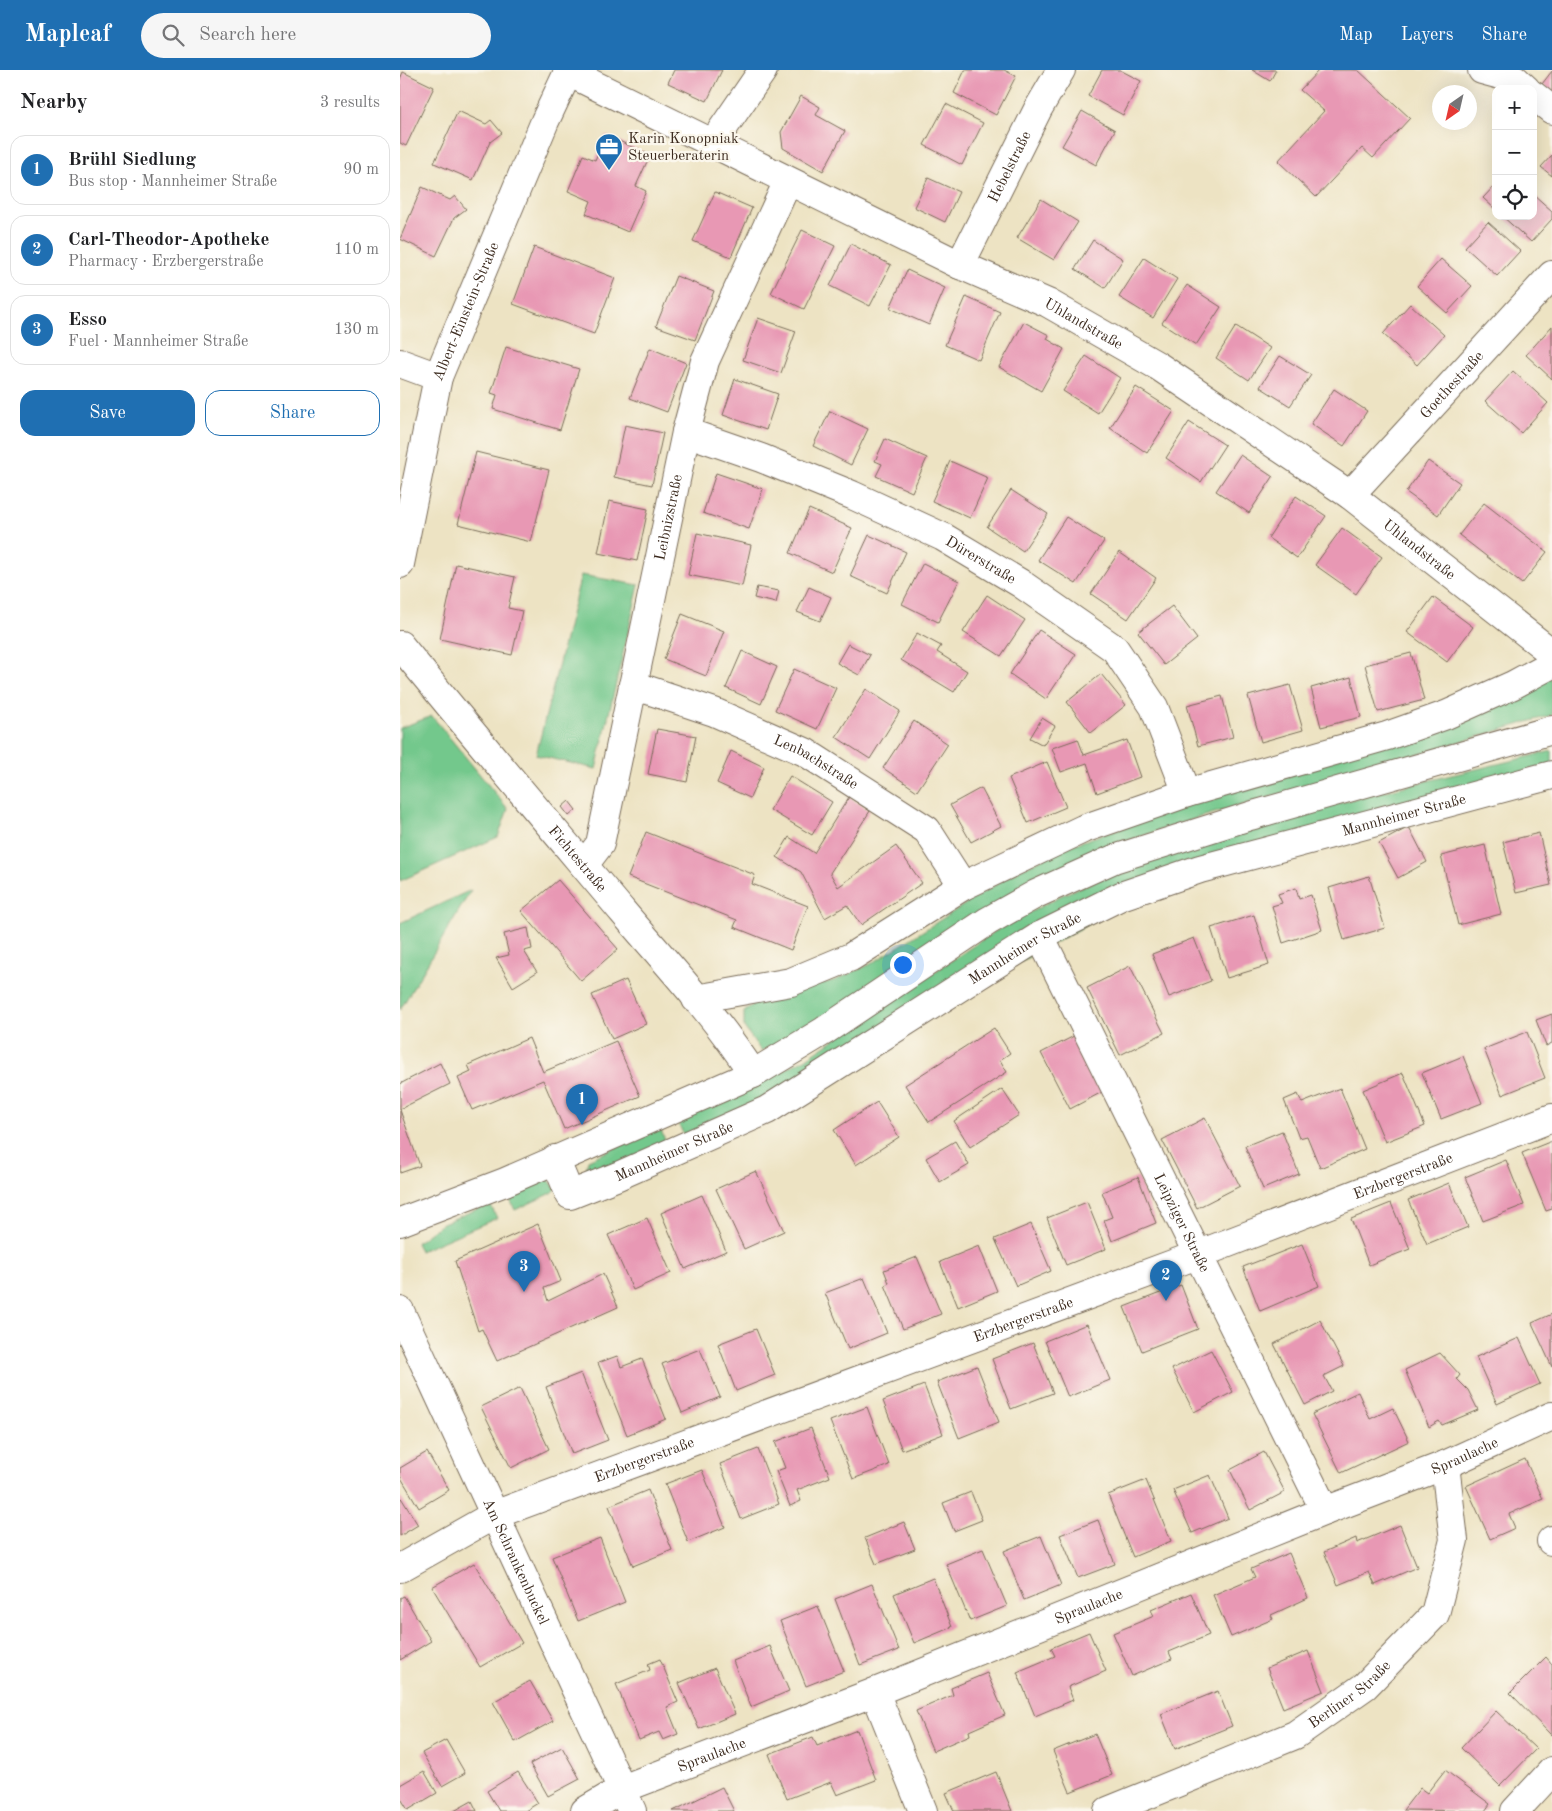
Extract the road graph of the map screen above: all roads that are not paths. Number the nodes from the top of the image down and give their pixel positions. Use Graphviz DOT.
graph roads {
  1 [pos="763,70"];
  2 [pos="1061,70"];
  3 [pos="1482,70"];
  4 [pos="569,71"];
  5 [pos="1522,85"];
  6 [pos="1537,98"];
  7 [pos="1552,110"];
  8 [pos="713,143"];
  9 [pos="788,181"];
  10 [pos="960,265"];
  11 [pos="1552,275"];
  12 [pos="400,363"];
  13 [pos="438,377"];
  14 [pos="686,432"];
  15 [pos="1350,495"];
  16 [pos="400,564"];
  17 [pos="400,644"];
  18 [pos="1552,653"];
  19 [pos="1552,664"];
  20 [pos="633,685"];
  21 [pos="1552,730"];
  22 [pos="1552,775"];
  23 [pos="1187,793"];
  24 [pos="584,865"];
  25 [pos="963,886"];
  26 [pos="1040,936"];
  27 [pos="696,999"];
  28 [pos="753,1074"];
  29 [pos="1552,1118"];
  30 [pos="555,1159"];
  31 [pos="400,1222"];
  32 [pos="1197,1255"];
  33 [pos="400,1311"];
  34 [pos="1552,1416"];
  35 [pos="1445,1465"];
  36 [pos="1325,1511"];
  37 [pos="494,1515"];
  38 [pos="400,1568"];
  39 [pos="876,1692"];
  40 [pos="1552,1771"];
  41 [pos="627,1800"];
  42 [pos="585,1811"];
  43 [pos="922,1811"];
  44 [pos="1108,1811"];
  45 [pos="1515,1811"];
  1 -- 8 [label="street"];
  2 -- 10 [label="street, Hebelstraße"];
  3 -- 5 [label="street"];
  4 -- 8 [label="street, Uhlandstraße"];
  4 -- 13 [label="street, Albert-Einstein-Straße"];
  6 -- 7 [label="street"];
  8 -- 9 [label="street, Uhlandstraße"];
  9 -- 10 [label="street, Uhlandstraße"];
  9 -- 14 [label="street, Leibnizstraße"];
  10 -- 15 [label="street, Uhlandstraße"];
  11 -- 15 [label="street, Goethestraße"];
  12 -- 13 [label="street"];
  13 -- 16 [label="street, Albert-Einstein-Straße"];
  14 -- 20 [label="street, Leibnizstraße"];
  14 -- 23 [label="street, Dürerstraße"];
  15 -- 18 [label="street, Uhlandstraße"];
  17 -- 24 [label="street, Fichtestraße"];
  19 -- 23 [label="street"];
  20 -- 24 [label="street, Leibnizstraße"];
  20 -- 25 [label="street, Lenbachstraße"];
  21 -- 28 [label="street"];
  22 -- 26 [label="street, Mannheimer Straße"];
  23 -- 25 [label="street"];
  24 -- 27 [label="street, Fichtestraße"];
  25 -- 27 [label="street"];
  26 -- 30 [label="street, Mannheimer Straße"];
  26 -- 32 [label="street, Leipziger Straße"];
  27 -- 28 [label="street, Fichtestraße"];
  28 -- 30 [label="street"];
  29 -- 32 [label="street, Erzbergerstraße"];
  30 -- 31 [label="street"];
  32 -- 36 [label="street, Leipziger Straße"];
  32 -- 37 [label="street, Erzbergerstraße"];
  33 -- 37 [label="street, Am Schrankenbuckel"];
  34 -- 35 [label="street, Spraulache"];
  35 -- 36 [label="street, Spraulache"];
  35 -- 44 [label="street, Berliner Straße"];
  36 -- 39 [label="street, Spraulache"];
  37 -- 38 [label="street, Erzbergerstraße"];
  37 -- 41 [label="street, Am Schrankenbuckel"];
  39 -- 41 [label="street, Spraulache"];
  39 -- 43 [label="street"];
  40 -- 45 [label="street"];
  41 -- 42 [label="street, Spraulache"];
}
